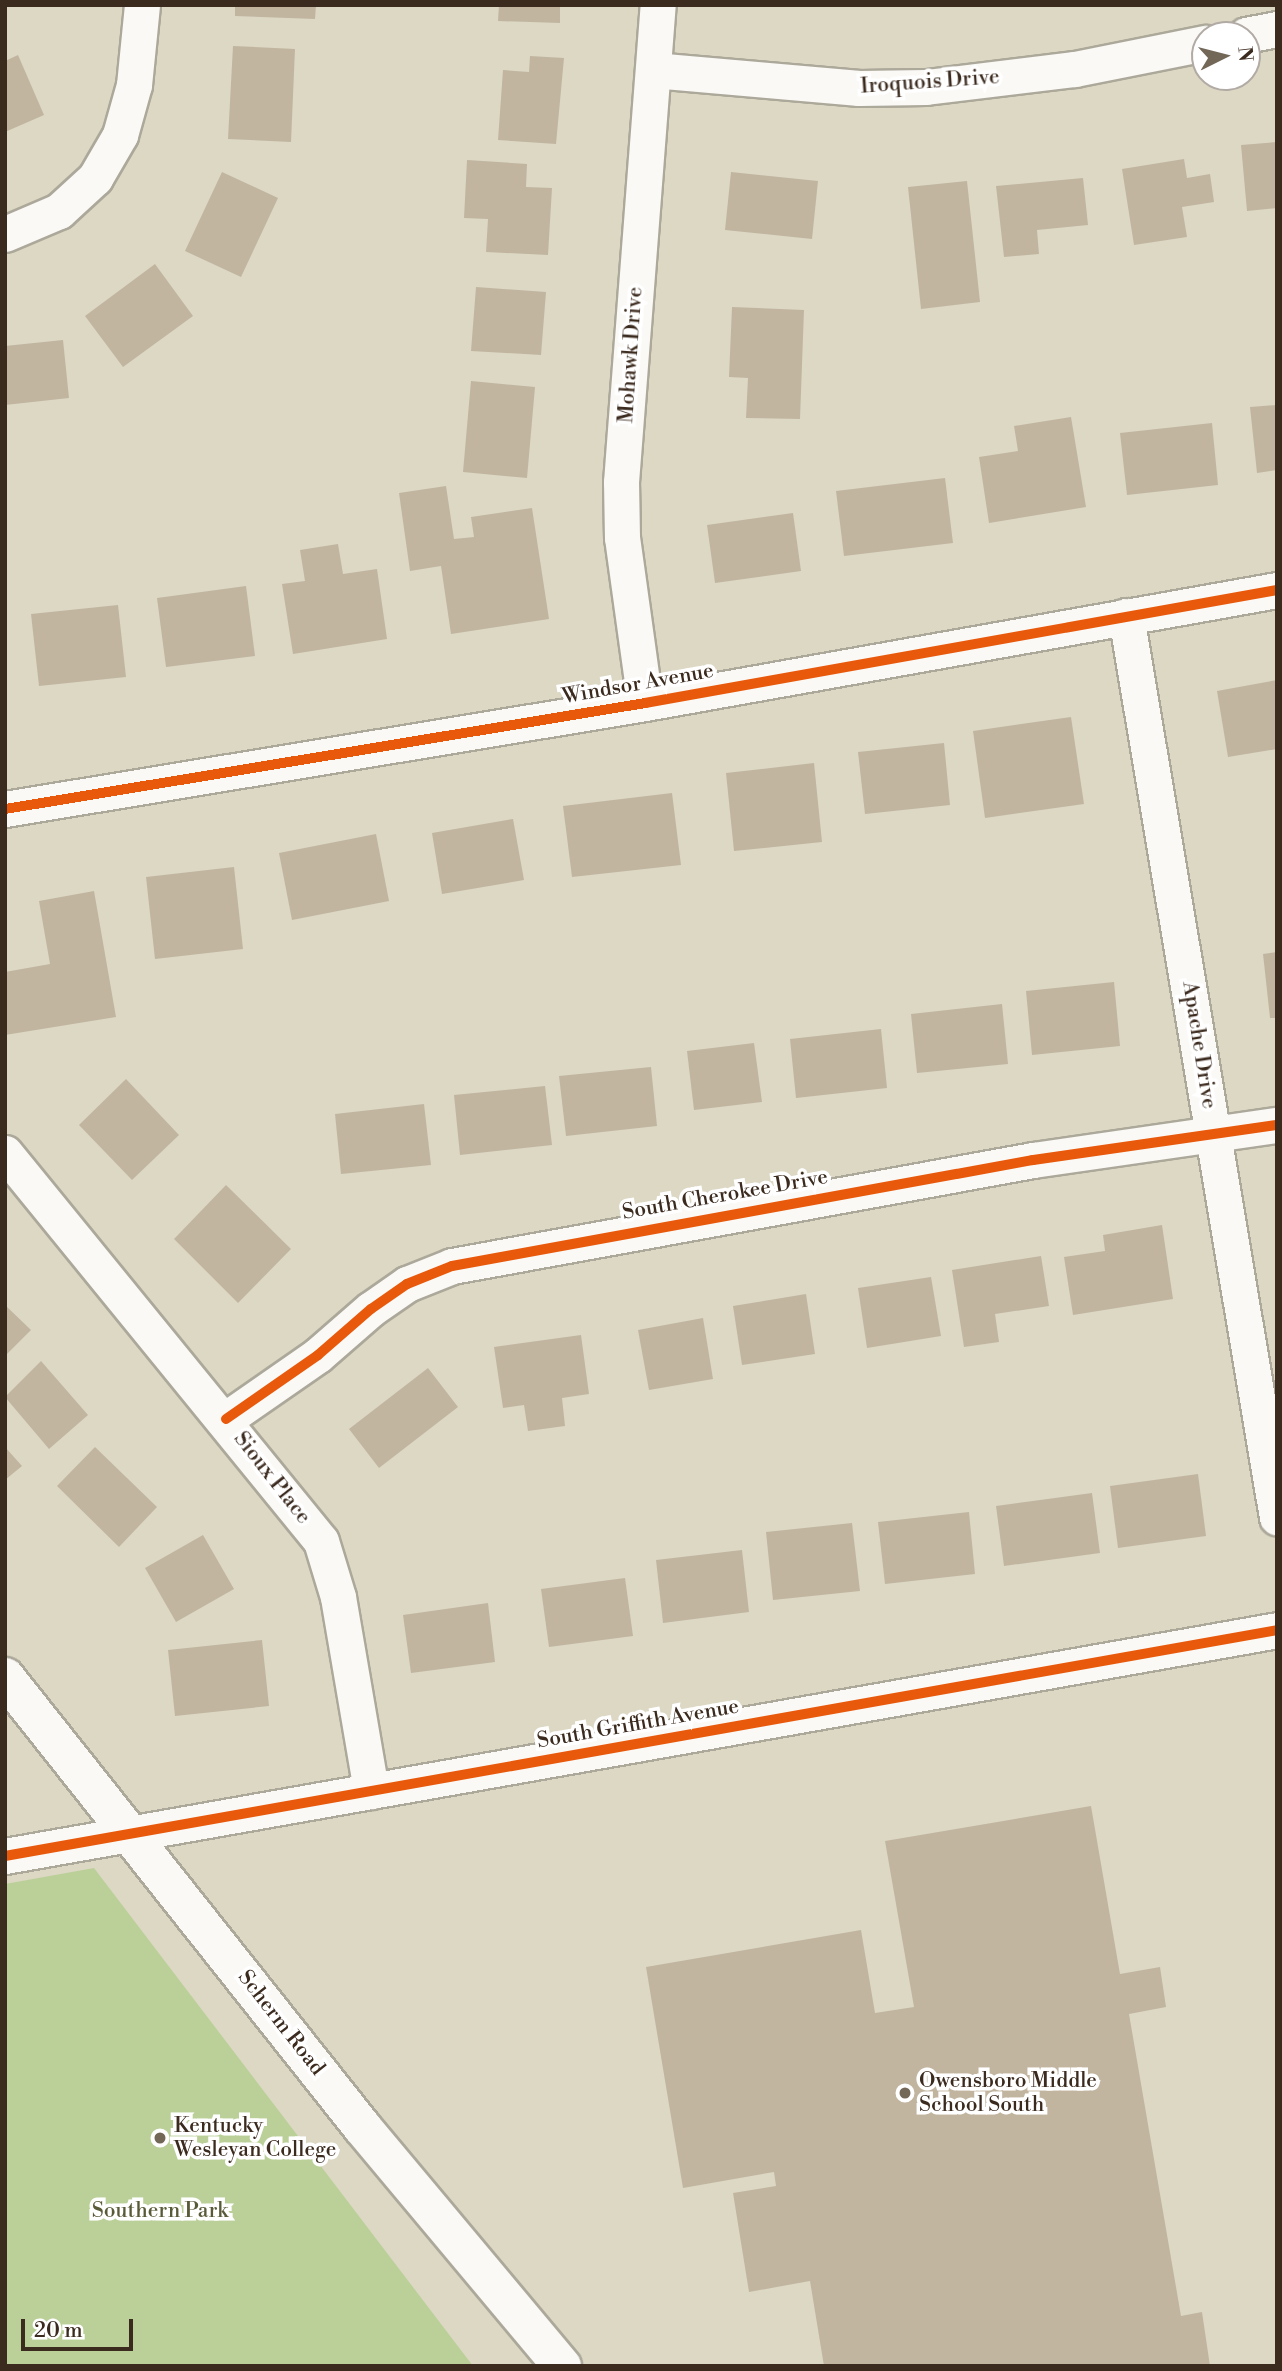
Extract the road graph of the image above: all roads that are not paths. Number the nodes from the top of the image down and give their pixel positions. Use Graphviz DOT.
graph roads {
  1 [pos="142,5"];
  2 [pos="658,5"];
  3 [pos="1191,46"];
  4 [pos="653,71"];
  5 [pos="5,234"];
  6 [pos="1277,590"];
  7 [pos="1126,616"];
  8 [pos="645,703"];
  9 [pos="5,809"];
  10 [pos="1277,1125"];
  11 [pos="1213,1136"];
  12 [pos="5,1153"];
  13 [pos="226,1419"];
  14 [pos="1277,1517"];
  15 [pos="1277,1630"];
  16 [pos="5,1677"];
  17 [pos="371,1791"];
  18 [pos="132,1834"];
  19 [pos="5,1856"];
  20 [pos="562,2366"];
  1 -- 5 [label="street"];
  2 -- 4 [label="street, Mohawk Drive"];
  3 -- 4 [label="street, Iroquois Drive"];
  4 -- 8 [label="street, Mohawk Drive"];
  6 -- 7 [label="street, Windsor Avenue"];
  7 -- 8 [label="street, Windsor Avenue"];
  7 -- 11 [label="street, Apache Drive"];
  8 -- 9 [label="street, Windsor Avenue"];
  10 -- 11 [label="street, South Cherokee Drive"];
  11 -- 13 [label="street, South Cherokee Drive"];
  11 -- 14 [label="street, Apache Drive"];
  12 -- 13 [label="street, Sioux Place"];
  13 -- 17 [label="street, Sioux Place"];
  15 -- 17 [label="street, South Griffith Avenue"];
  16 -- 18 [label="street, Scherm Road"];
  17 -- 18 [label="street, South Griffith Avenue"];
  18 -- 19 [label="street, South Griffith Avenue"];
  18 -- 20 [label="street, Scherm Road"];
}
